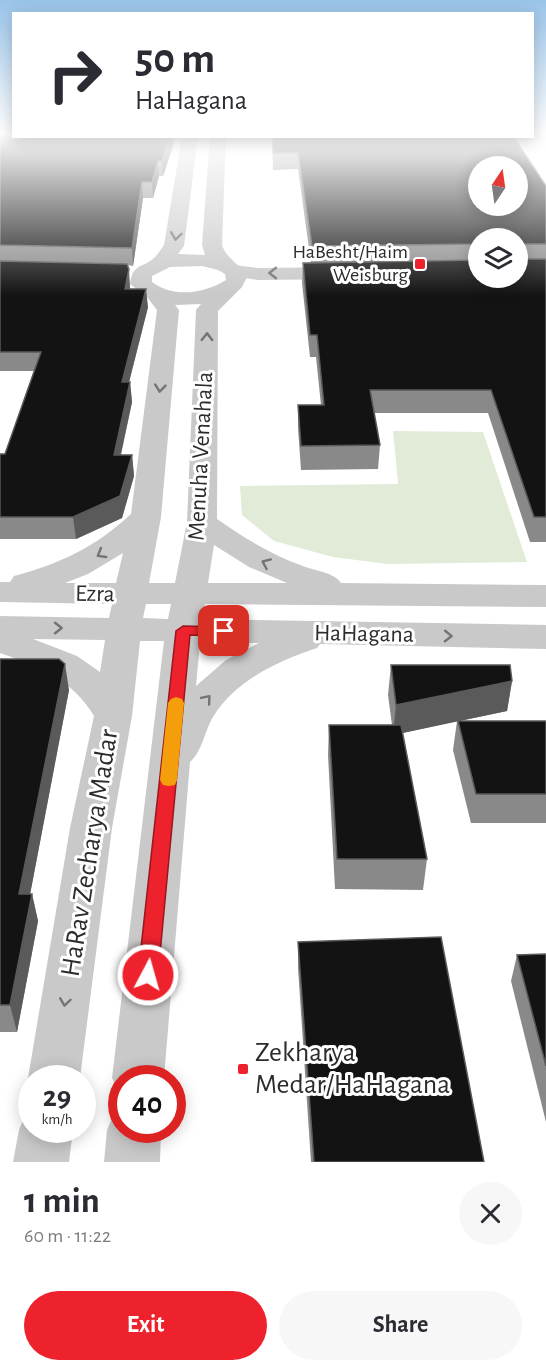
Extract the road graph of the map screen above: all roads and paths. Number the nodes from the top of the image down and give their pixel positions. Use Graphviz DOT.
graph roads {
  1 [pos="182,188"];
  2 [pos="215,188"];
  3 [pos="161,263"];
  4 [pos="363,273"];
  5 [pos="229,275"];
  6 [pos="140,280"];
  7 [pos="146,517"];
  8 [pos="202,522"];
  9 [pos="0,590"];
  10 [pos="189,593"];
  11 [pos="362,593"];
  12 [pos="546,596"];
  13 [pos="128,611"];
  14 [pos="0,627"];
  15 [pos="183,631"];
  16 [pos="327,633"];
  17 [pos="546,637"];
  18 [pos="0,641"];
  19 [pos="113,716"];
  20 [pos="170,769"];
  21 [pos="56,1065"];
  22 [pos="139,1065"];
  23 [pos="44,1143"];
  24 [pos="133,1143"];
  25 [pos="41,1162"];
  26 [pos="132,1162"];
  1 -- 3 [label="street, one-way"];
  2 -- 5 [label="street"];
  3 -- 5 [label="street"];
  3 -- 6 [label="street"];
  4 -- 5 [label="street, one-way"];
  5 -- 6 [label="street"];
  8 -- 5 [label="street, Menuha Venahala, one-way"];
  6 -- 7 [label="street, Menuha Venahala, one-way"];
  7 -- 9 [label="street, one-way"];
  7 -- 13 [label="street, Menuha Venahala"];
  8 -- 10 [label="street, Menuha Venahala"];
  11 -- 8 [label="street, one-way"];
  9 -- 13 [label="street, Ezra"];
  10 -- 11 [label="street, HaHagana"];
  10 -- 13 [label="street, Ezra"];
  10 -- 15 [label="street, Menuha Venahala"];
  11 -- 12 [label="street, HaHagana"];
  14 -- 13 [label="street, Ezra, one-way"];
  13 -- 15 [label="street, Ezra"];
  13 -- 19 [label="street, HaRav Zecharya Madar"];
  15 -- 16 [label="street, HaHagana"];
  15 -- 20 [label="street"];
  16 -- 17 [label="street, HaHagana, one-way"];
  20 -- 16 [label="street, one-way"];
  18 -- 19 [label="street"];
  19 -- 21 [label="street, HaRav Zecharya Madar, one-way"];
  20 -- 22 [label="street"];
  23 -- 25 [label="street"];
  24 -- 26 [label="street"];
}
